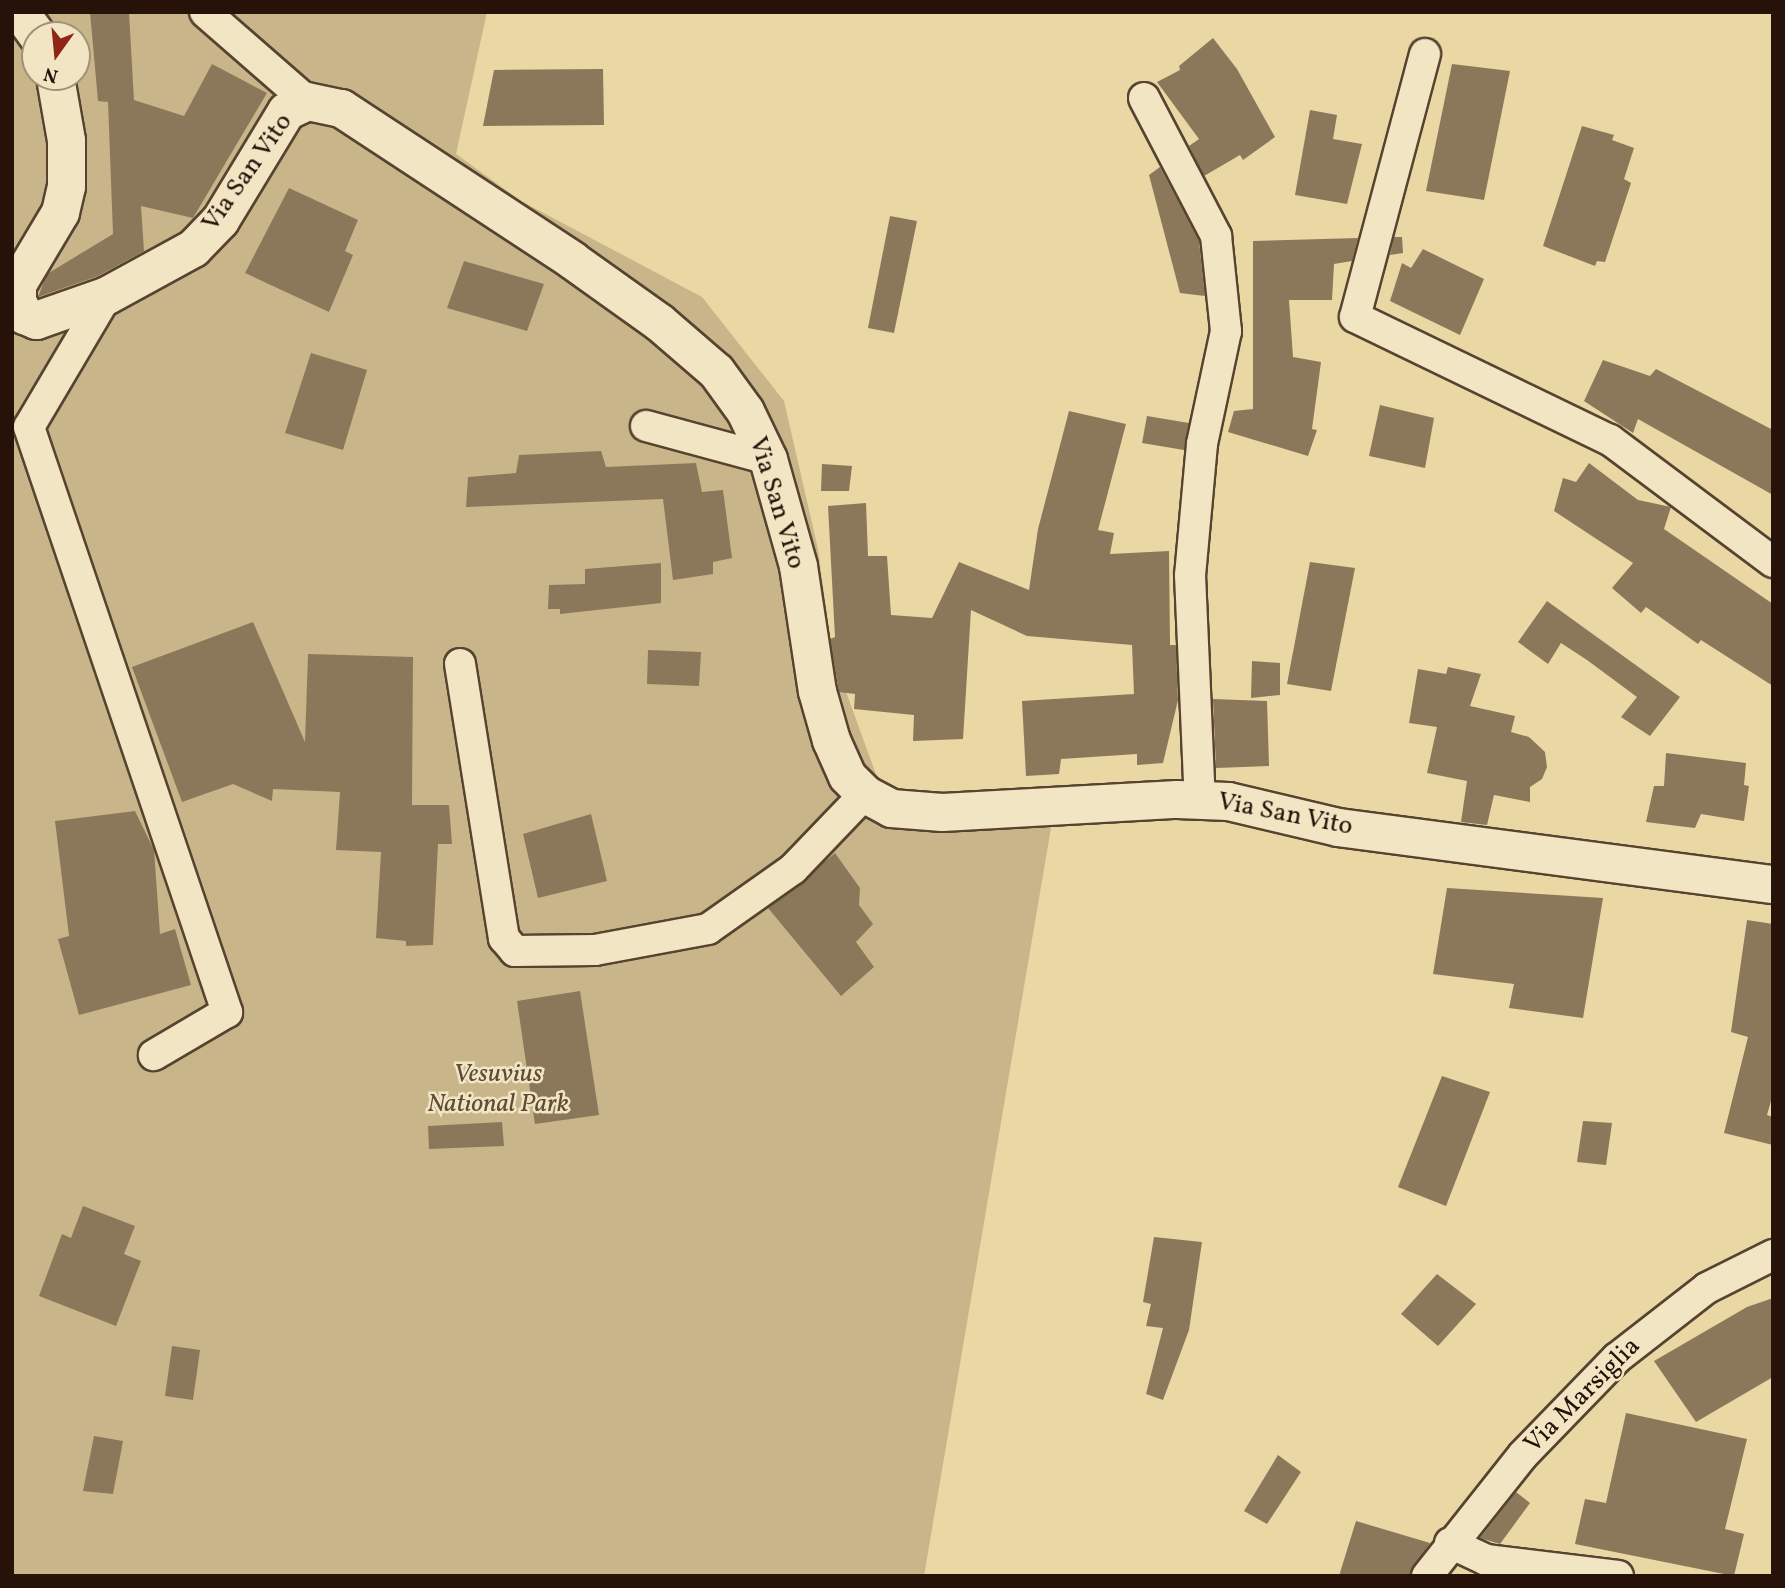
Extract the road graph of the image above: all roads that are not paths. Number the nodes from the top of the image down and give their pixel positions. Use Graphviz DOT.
graph roads {
  1 [pos="205,12"];
  2 [pos="1425,54"];
  3 [pos="57,91"];
  4 [pos="1144,98"];
  5 [pos="307,101"];
  6 [pos="107,295"];
  7 [pos="646,426"];
  8 [pos="768,459"];
  9 [pos="1773,562"];
  10 [pos="460,664"];
  11 [pos="865,794"];
  12 [pos="1200,800"];
  13 [pos="1773,884"];
  14 [pos="154,1055"];
  15 [pos="1773,1255"];
  16 [pos="1450,1543"];
  17 [pos="1427,1576"];
  18 [pos="1618,1576"];
  1 -- 5 [label="street"];
  2 -- 9 [label="street"];
  3 -- 6 [label="street, Via San Vito"];
  4 -- 12 [label="street"];
  5 -- 6 [label="street, Via San Vito"];
  5 -- 8 [label="street, Via San Vito"];
  6 -- 14 [label="street"];
  7 -- 8 [label="street"];
  8 -- 11 [label="street, Via San Vito"];
  10 -- 11 [label="street"];
  11 -- 12 [label="street, Via San Vito"];
  12 -- 13 [label="street, Via San Vito"];
  15 -- 16 [label="street, Via Marsiglia"];
  16 -- 17 [label="street, Via Marsiglia"];
  16 -- 18 [label="street"];
}
